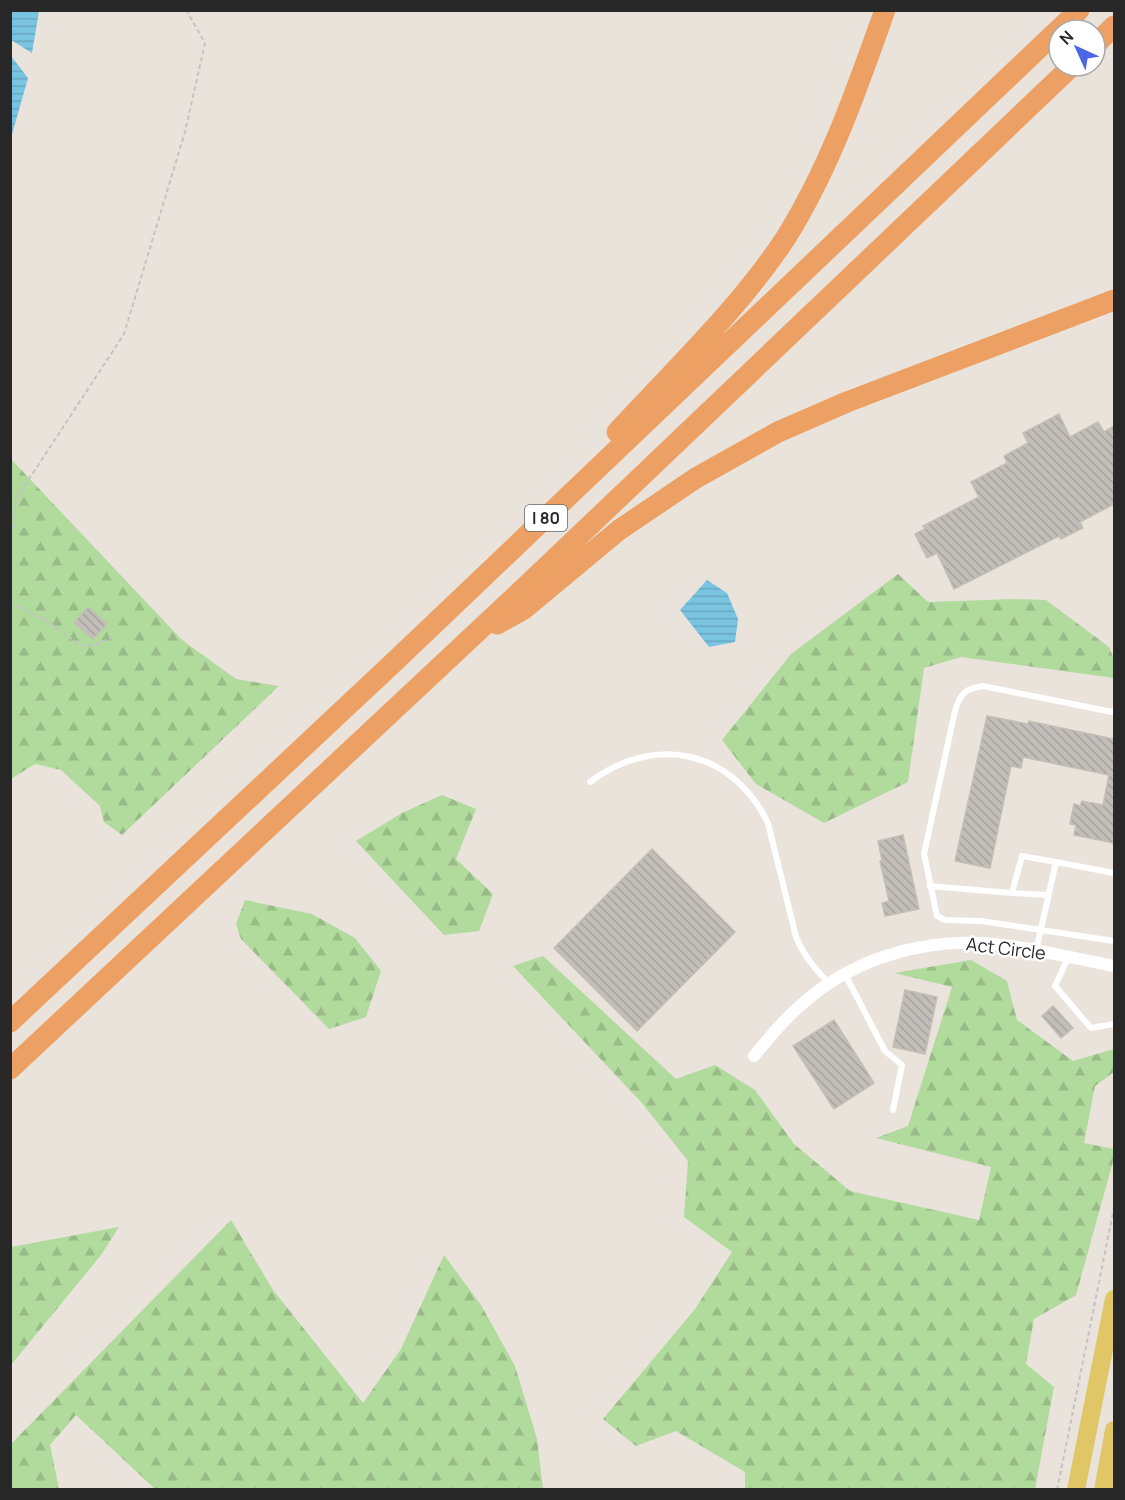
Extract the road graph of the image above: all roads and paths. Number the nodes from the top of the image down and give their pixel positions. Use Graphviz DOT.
graph roads {
  1 [pos="186,10"];
  2 [pos="885,10"];
  3 [pos="1079,10"];
  4 [pos="1059,78"];
  5 [pos="1114,300"];
  6 [pos="571,495"];
  7 [pos="10,535"];
  8 [pos="10,603"];
  9 [pos="112,637"];
  10 [pos="463,644"];
  11 [pos="1114,710"];
  12 [pos="590,782"];
  13 [pos="1056,862"];
  14 [pos="1114,873"];
  15 [pos="930,886"];
  16 [pos="1012,893"];
  17 [pos="1048,895"];
  18 [pos="1041,929"];
  19 [pos="1114,941"];
  20 [pos="1035,952"];
  21 [pos="1068,958"];
  22 [pos="1114,966"];
  23 [pos="845,974"];
  24 [pos="829,983"];
  25 [pos="10,1022"];
  26 [pos="1114,1024"];
  27 [pos="754,1056"];
  28 [pos="10,1069"];
  29 [pos="893,1110"];
  30 [pos="1114,1208"];
  31 [pos="1114,1299"];
  32 [pos="1114,1430"];
  33 [pos="1057,1490"];
  34 [pos="1076,1490"];
  35 [pos="1103,1490"];
  1 -- 7 [label="path"];
  2 -- 6 [label="highway"];
  3 -- 6 [label="highway, I 80"];
  4 -- 10 [label="highway, I 80"];
  5 -- 10 [label="highway"];
  6 -- 25 [label="highway, I 80"];
  8 -- 9 [label="path"];
  10 -- 28 [label="highway, I 80"];
  11 -- 15 [label="lane"];
  12 -- 24 [label="lane"];
  13 -- 14 [label="lane"];
  13 -- 16 [label="lane"];
  13 -- 17 [label="lane"];
  15 -- 16 [label="lane"];
  15 -- 18 [label="lane"];
  16 -- 17 [label="lane"];
  17 -- 18 [label="lane"];
  18 -- 19 [label="lane"];
  18 -- 20 [label="lane"];
  20 -- 21 [label="street, Act Circle"];
  20 -- 23 [label="street, Act Circle"];
  21 -- 22 [label="street, Act Circle"];
  21 -- 26 [label="lane"];
  23 -- 24 [label="street, Act Circle"];
  23 -- 29 [label="lane"];
  24 -- 27 [label="street, Act Circle"];
  30 -- 33 [label="path"];
  31 -- 34 [label="main road"];
  32 -- 35 [label="main road"];
}
